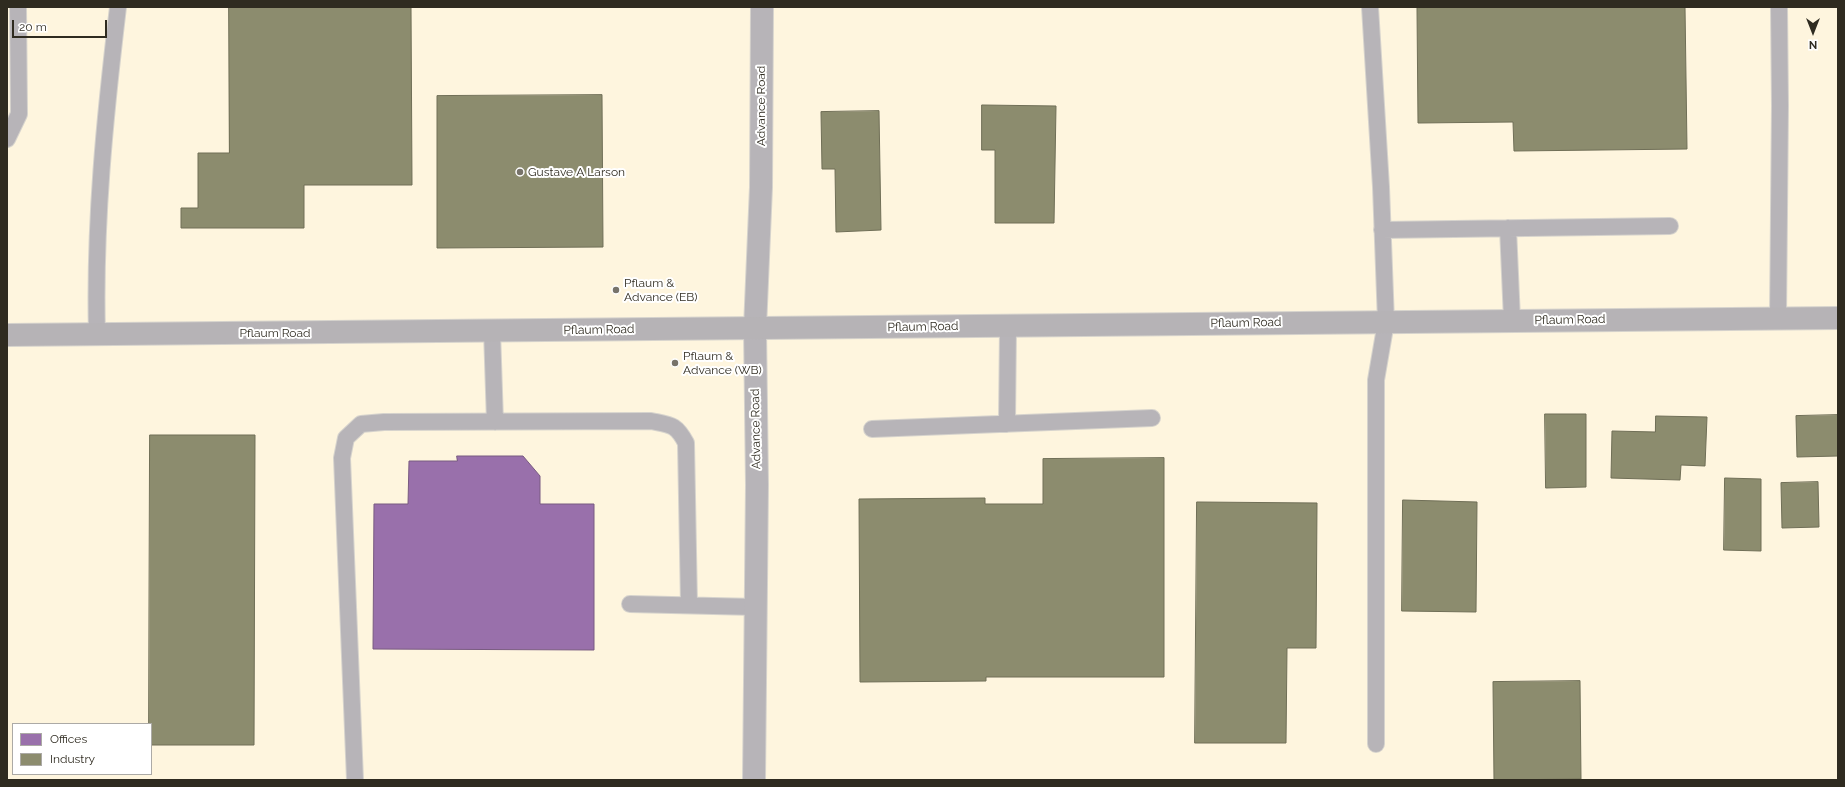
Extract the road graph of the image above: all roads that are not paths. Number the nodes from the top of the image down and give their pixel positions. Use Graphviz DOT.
graph roads {
  1 [pos="18,7"];
  2 [pos="118,7"];
  3 [pos="762,7"];
  4 [pos="1370,7"];
  5 [pos="1779,7"];
  6 [pos="7,139"];
  7 [pos="1670,226"];
  8 [pos="1508,228"];
  9 [pos="1382,230"];
  10 [pos="1778,318"];
  11 [pos="1838,318"];
  12 [pos="1512,320"];
  13 [pos="1386,322"];
  14 [pos="1008,326"];
  15 [pos="755,328"];
  16 [pos="492,331"];
  17 [pos="97,334"];
  18 [pos="7,335"];
  19 [pos="1152,418"];
  20 [pos="494,422"];
  21 [pos="1007,424"];
  22 [pos="872,429"];
  23 [pos="630,604"];
  24 [pos="689,605"];
  25 [pos="755,607"];
  26 [pos="1376,744"];
  27 [pos="355,780"];
  28 [pos="754,780"];
  1 -- 6 [label="lane"];
  2 -- 17 [label="lane"];
  3 -- 15 [label="street, Advance Road"];
  4 -- 9 [label="lane"];
  5 -- 10 [label="lane"];
  7 -- 8 [label="lane"];
  8 -- 9 [label="lane"];
  8 -- 12 [label="lane"];
  9 -- 13 [label="lane"];
  10 -- 11 [label="street, Pflaum Road"];
  10 -- 12 [label="street, Pflaum Road"];
  12 -- 13 [label="street, Pflaum Road"];
  13 -- 14 [label="street, Pflaum Road"];
  13 -- 26 [label="lane"];
  14 -- 15 [label="street, Pflaum Road"];
  14 -- 21 [label="lane"];
  15 -- 16 [label="street, Pflaum Road"];
  15 -- 25 [label="street, Advance Road"];
  16 -- 17 [label="street, Pflaum Road"];
  16 -- 20 [label="lane"];
  17 -- 18 [label="street, Pflaum Road"];
  19 -- 21 [label="lane"];
  20 -- 24 [label="lane"];
  20 -- 27 [label="lane"];
  21 -- 22 [label="lane"];
  23 -- 24 [label="lane"];
  24 -- 25 [label="lane"];
  25 -- 28 [label="street, Advance Road"];
}
